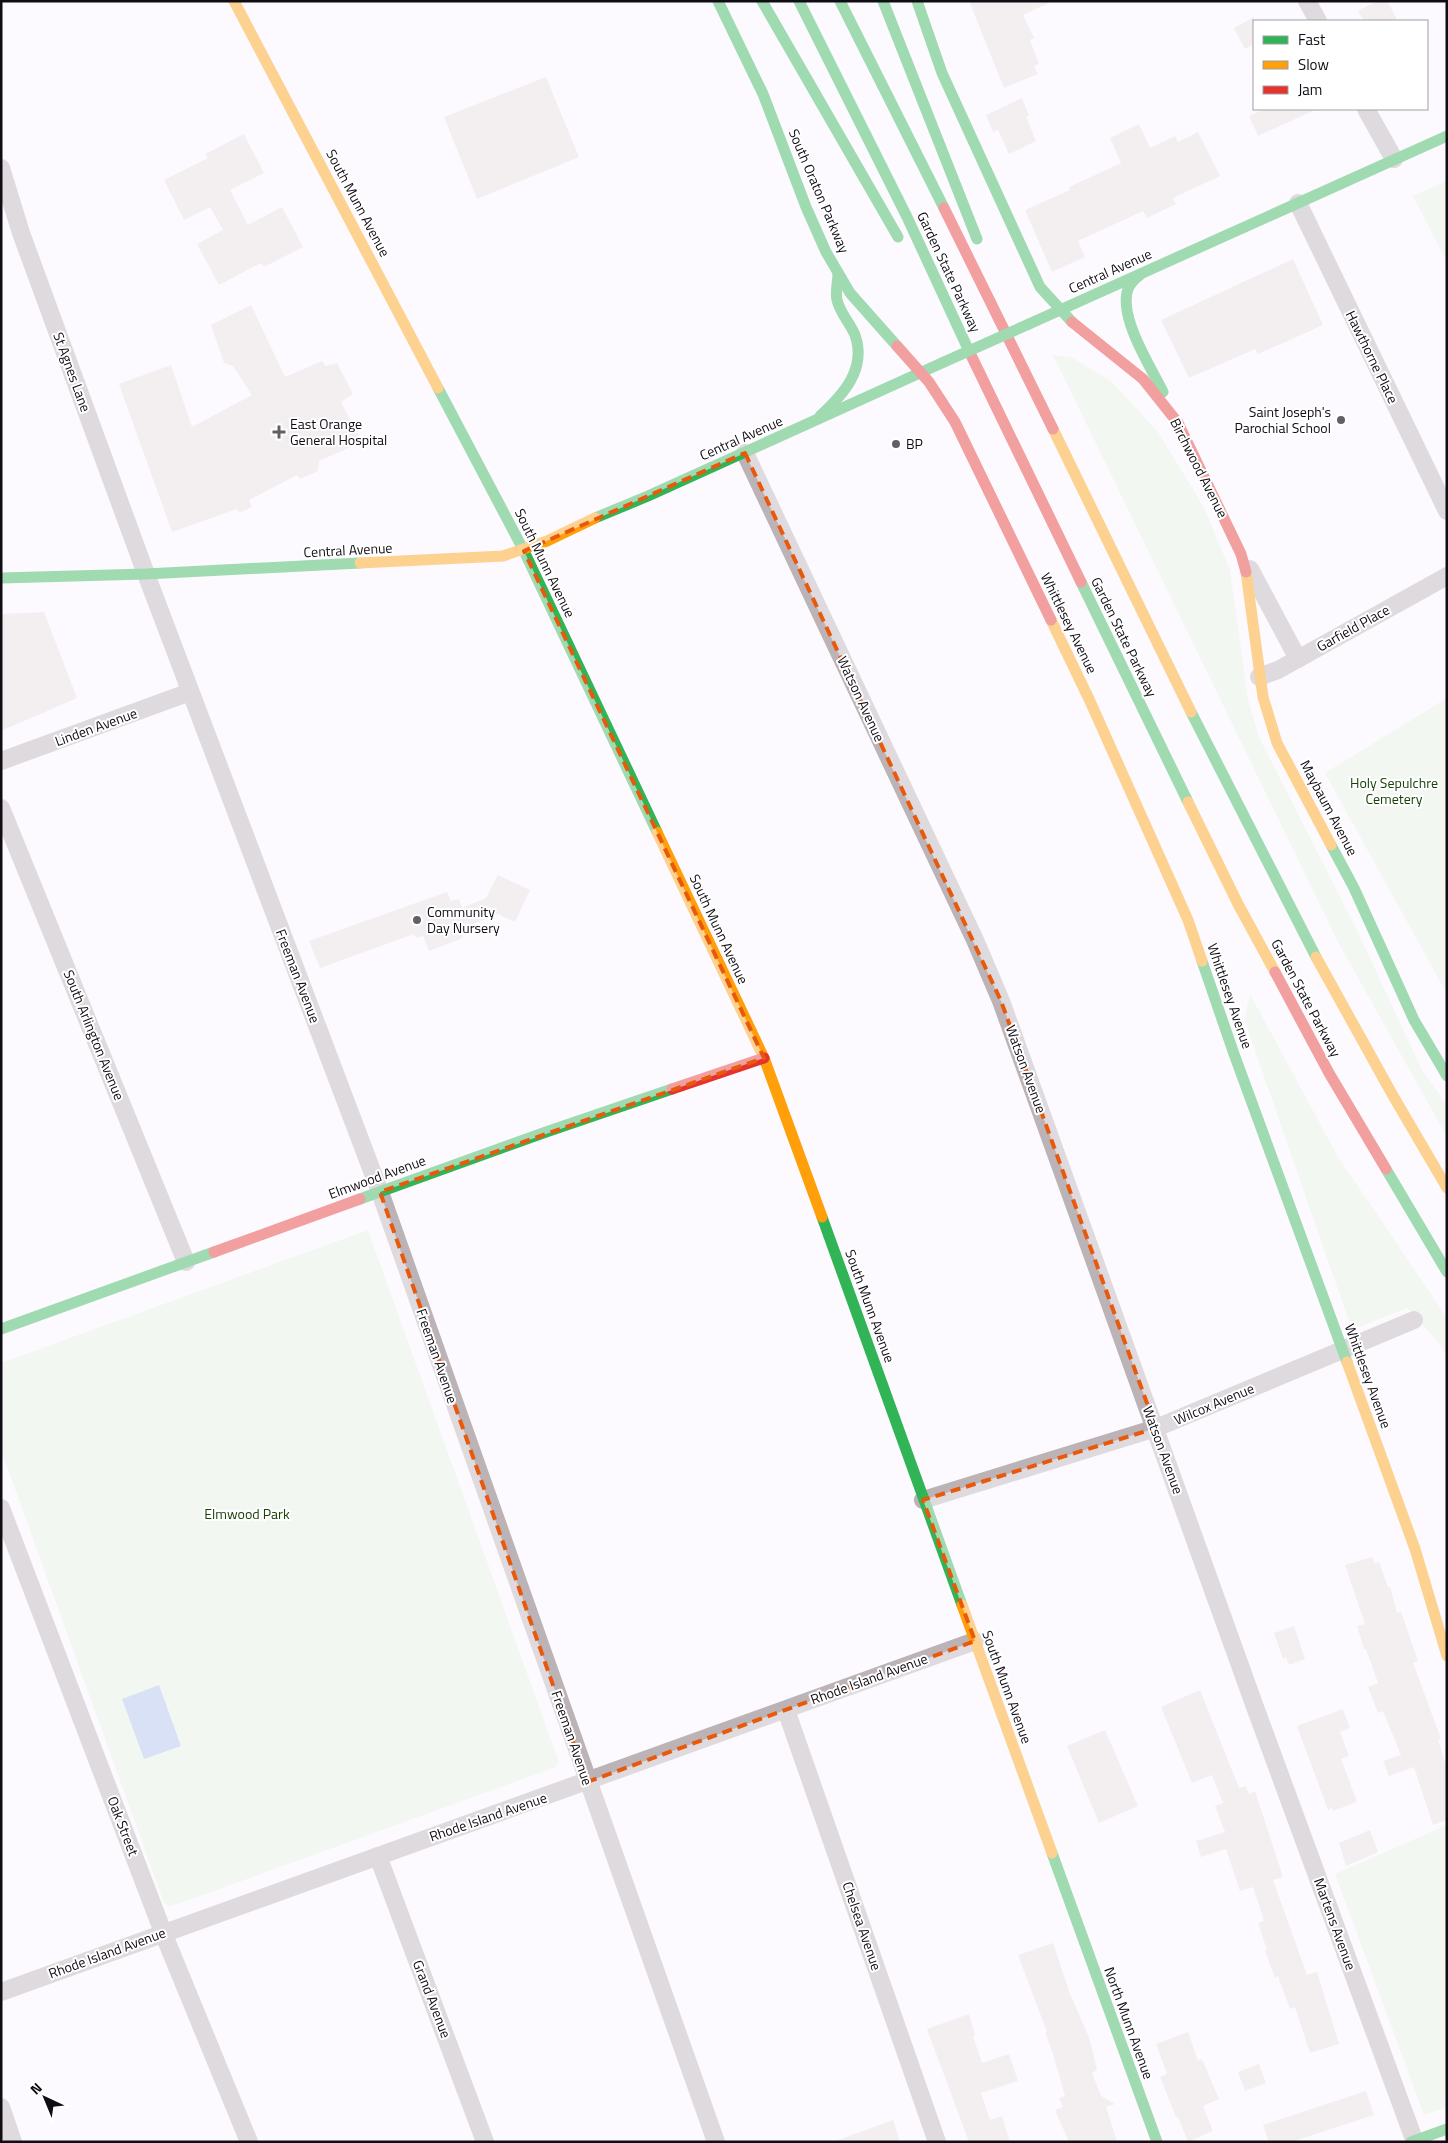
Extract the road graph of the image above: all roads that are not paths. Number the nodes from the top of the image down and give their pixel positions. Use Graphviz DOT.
graph roads {
  1 [pos="234,1"];
  2 [pos="718,1"];
  3 [pos="762,1"];
  4 [pos="799,1"];
  5 [pos="840,1"];
  6 [pos="883,1"];
  7 [pos="917,1"];
  8 [pos="1307,1"];
  9 [pos="1317,20"];
  10 [pos="1367,110"];
  11 [pos="1447,136"];
  12 [pos="1394,159"];
  13 [pos="1,168"];
  14 [pos="1298,203"];
  15 [pos="981,249"];
  16 [pos="906,250"];
  17 [pos="838,273"];
  18 [pos="1141,274"];
  19 [pos="926,284"];
  20 [pos="995,285"];
  21 [pos="1059,310"];
  22 [pos="921,373"];
  23 [pos="990,396"];
  24 [pos="1046,413"];
  25 [pos="813,422"];
  26 [pos="1178,423"];
  27 [pos="745,453"];
  28 [pos="1447,511"];
  29 [pos="1234,538"];
  30 [pos="524,551"];
  31 [pos="146,574"];
  32 [pos="1447,576"];
  33 [pos="1,578"];
  34 [pos="1298,659"];
  35 [pos="1259,677"];
  36 [pos="190,692"];
  37 [pos="1,762"];
  38 [pos="1,808"];
  39 [pos="764,1058"];
  40 [pos="1447,1076"];
  41 [pos="1447,1188"];
  42 [pos="380,1192"];
  43 [pos="186,1262"];
  44 [pos="1447,1272"];
  45 [pos="1414,1320"];
  46 [pos="1,1329"];
  47 [pos="1342,1350"];
  48 [pos="1156,1428"];
  49 [pos="923,1500"];
  50 [pos="1,1508"];
  51 [pos="975,1641"];
  52 [pos="1447,1656"];
  53 [pos="1255,1707"];
  54 [pos="786,1710"];
  55 [pos="587,1782"];
  56 [pos="378,1856"];
  57 [pos="1073,1914"];
  58 [pos="164,1932"];
  59 [pos="1,1992"];
  60 [pos="1,2107"];
  61 [pos="1447,2129"];
  62 [pos="1413,2141"];
  63 [pos="13,2142"];
  64 [pos="250,2142"];
  65 [pos="486,2142"];
  66 [pos="716,2142"];
  67 [pos="937,2142"];
  68 [pos="1157,2142"];
  1 -- 30 [label="main road, South Munn Avenue"];
  2 -- 17 [label="main road, South Oraton Parkway"];
  3 -- 16 [label="main road"];
  4 -- 23 [label="main road, Garden State Parkway"];
  5 -- 24 [label="main road, Garden State Parkway"];
  6 -- 15 [label="main road"];
  7 -- 21 [label="main road"];
  8 -- 9 [label="street"];
  10 -- 12 [label="street"];
  11 -- 12 [label="main road, Central Avenue"];
  12 -- 14 [label="main road, Central Avenue"];
  13 -- 31 [label="street, St Agnes Lane"];
  14 -- 18 [label="main road, Central Avenue"];
  14 -- 28 [label="street, Hawthorne Place"];
  17 -- 22 [label="main road, South Oraton Parkway"];
  17 -- 25 [label="main road"];
  18 -- 21 [label="main road, Central Avenue"];
  18 -- 26 [label="main road"];
  19 -- 23 [label="main road"];
  20 -- 24 [label="main road"];
  21 -- 22 [label="main road, Central Avenue, bridge"];
  21 -- 26 [label="main road, Birchwood Avenue"];
  22 -- 25 [label="main road, Central Avenue"];
  22 -- 47 [label="main road, Whittlesey Avenue"];
  23 -- 44 [label="main road, Garden State Parkway"];
  24 -- 41 [label="main road, Garden State Parkway"];
  25 -- 27 [label="main road, Central Avenue"];
  26 -- 29 [label="main road, Birchwood Avenue"];
  27 -- 30 [label="main road, Central Avenue"];
  27 -- 48 [label="street, Watson Avenue"];
  29 -- 34 [label="street, Birchwood Avenue"];
  29 -- 35 [label="main road, Maybaum Avenue"];
  30 -- 31 [label="main road, Central Avenue"];
  30 -- 39 [label="main road, South Munn Avenue"];
  31 -- 33 [label="main road, Central Avenue"];
  31 -- 36 [label="street, Freeman Avenue"];
  32 -- 34 [label="street, Garfield Place"];
  34 -- 35 [label="street, Garfield Place"];
  35 -- 40 [label="main road, Maybaum Avenue"];
  36 -- 37 [label="street, Linden Avenue"];
  36 -- 42 [label="street, Freeman Avenue"];
  38 -- 43 [label="street, South Arlington Avenue"];
  39 -- 42 [label="main road, Elmwood Avenue"];
  39 -- 49 [label="main road, South Munn Avenue"];
  42 -- 43 [label="main road, Elmwood Avenue"];
  42 -- 55 [label="street, Freeman Avenue"];
  43 -- 46 [label="main road, Elmwood Avenue"];
  45 -- 47 [label="street, Wilcox Avenue"];
  47 -- 48 [label="street, Wilcox Avenue"];
  47 -- 52 [label="main road, Whittlesey Avenue"];
  48 -- 49 [label="street, Wilcox Avenue"];
  48 -- 53 [label="street, Watson Avenue"];
  49 -- 51 [label="main road, South Munn Avenue"];
  50 -- 58 [label="street, Oak Street"];
  51 -- 54 [label="street, Rhode Island Avenue"];
  51 -- 57 [label="main road, South Munn Avenue"];
  53 -- 62 [label="street, Martens Avenue"];
  54 -- 55 [label="street, Rhode Island Avenue"];
  54 -- 67 [label="street, Chelsea Avenue"];
  55 -- 56 [label="street, Rhode Island Avenue"];
  55 -- 66 [label="street, Freeman Avenue"];
  56 -- 58 [label="street, Rhode Island Avenue"];
  56 -- 65 [label="street, Grand Avenue"];
  57 -- 68 [label="main road, North Munn Avenue"];
  58 -- 59 [label="street, Rhode Island Avenue"];
  58 -- 64 [label="street, Oak Street"];
  60 -- 63 [label="street"];
  61 -- 62 [label="main road"];
}
